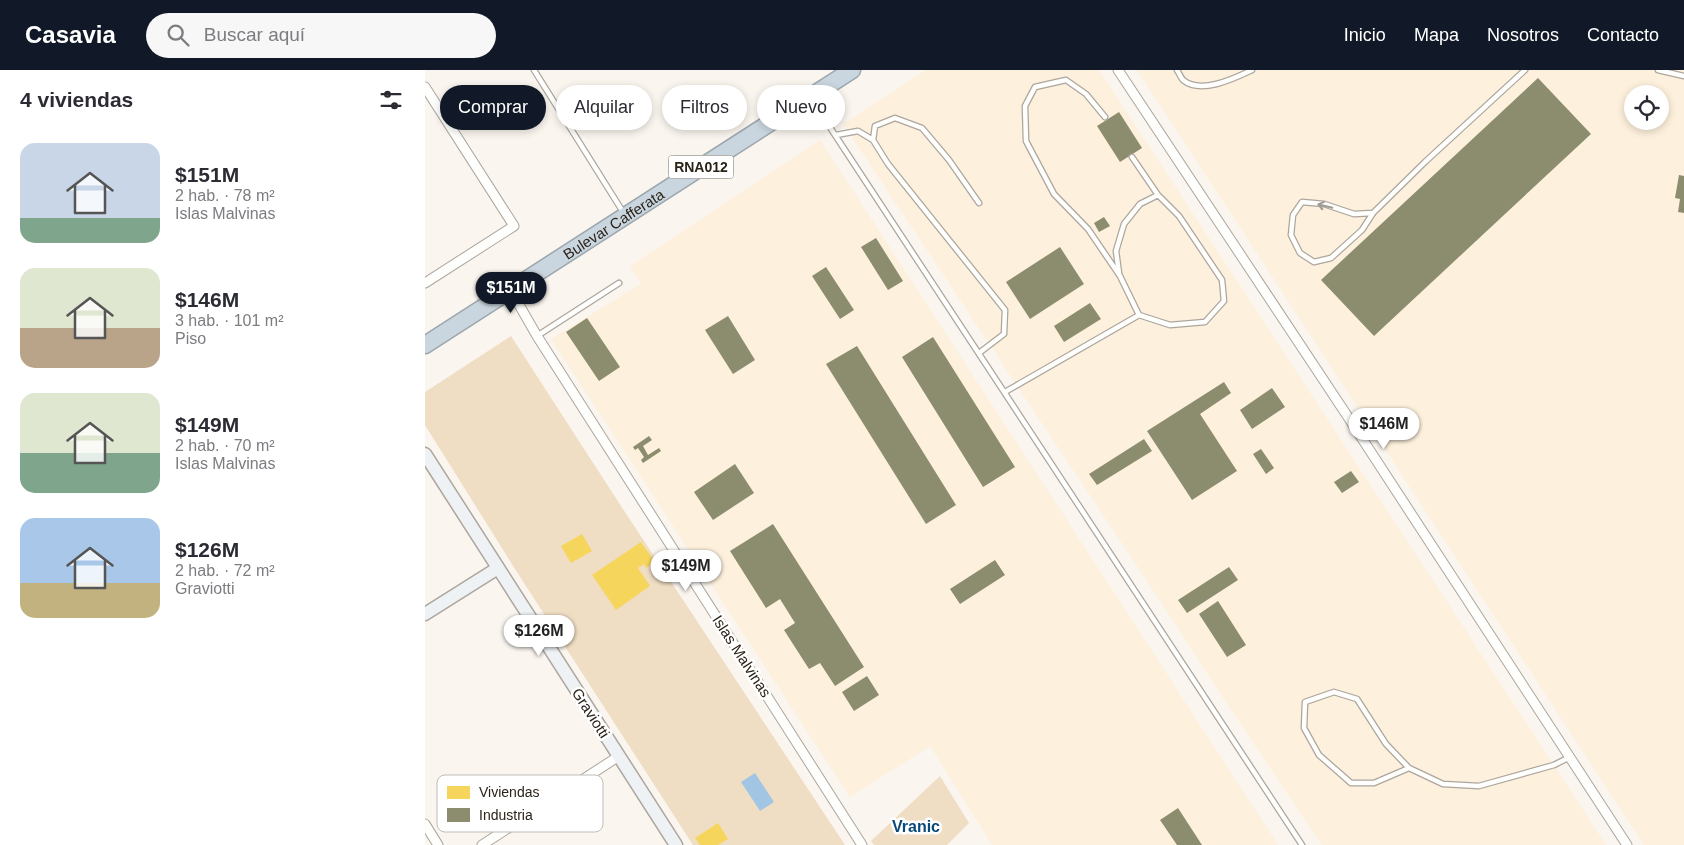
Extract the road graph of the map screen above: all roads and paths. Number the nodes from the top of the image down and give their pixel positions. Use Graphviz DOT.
graph roads {
  1 [pos="534,70"];
  2 [pos="852,70"];
  3 [pos="1118,70"];
  4 [pos="1177,70"];
  5 [pos="1252,70"];
  6 [pos="1525,70"];
  7 [pos="1658,70"];
  8 [pos="1684,76"];
  9 [pos="828,85"];
  10 [pos="425,87"];
  11 [pos="1105,117"];
  12 [pos="757,130"];
  13 [pos="833,130"];
  14 [pos="836,135"];
  15 [pos="873,140"];
  16 [pos="1132,157"];
  17 [pos="1158,195"];
  18 [pos="979,203"];
  19 [pos="1373,213"];
  20 [pos="625,215"];
  21 [pos="1120,276"];
  22 [pos="425,283"];
  23 [pos="619,283"];
  24 [pos="511,289"];
  25 [pos="1139,315"];
  26 [pos="537,336"];
  27 [pos="425,345"];
  28 [pos="979,353"];
  29 [pos="1005,392"];
  30 [pos="425,454"];
  31 [pos="498,568"];
  32 [pos="425,614"];
  33 [pos="619,756"];
  34 [pos="1570,757"];
  35 [pos="1409,768"];
  36 [pos="590,775"];
  37 [pos="425,824"];
  38 [pos="502,832"];
  39 [pos="438,845"];
  40 [pos="482,845"];
  41 [pos="676,845"];
  42 [pos="863,845"];
  43 [pos="1302,845"];
  44 [pos="1627,845"];
  1 -- 20 [label="lane"];
  2 -- 9 [label="highway, Bulevar Cafferata / RNA012"];
  3 -- 34 [label="street"];
  4 -- 5 [label="lane"];
  6 -- 19 [label="lane"];
  7 -- 8 [label="lane"];
  10 -- 22 [label="street"];
  11 -- 21 [label="lane"];
  12 -- 20 [label="highway, Bulevar Cafferata / RNA012"];
  13 -- 14 [label="lane"];
  14 -- 15 [label="lane"];
  14 -- 28 [label="lane"];
  15 -- 18 [label="lane"];
  15 -- 28 [label="lane"];
  16 -- 17 [label="lane"];
  17 -- 21 [label="lane"];
  17 -- 25 [label="lane"];
  19 -- 19 [label="lane, one-way"];
  20 -- 24 [label="highway, Bulevar Cafferata / RNA012"];
  21 -- 25 [label="lane"];
  23 -- 26 [label="lane"];
  24 -- 26 [label="street, Islas Malvinas"];
  24 -- 27 [label="highway, Bulevar Cafferata / RNA012"];
  25 -- 29 [label="lane"];
  26 -- 42 [label="street, Islas Malvinas"];
  28 -- 29 [label="lane"];
  29 -- 43 [label="lane"];
  30 -- 31 [label="street, Graviotti"];
  31 -- 32 [label="street"];
  31 -- 33 [label="street, Graviotti"];
  33 -- 36 [label="street"];
  33 -- 41 [label="street, Graviotti"];
  34 -- 35 [label="lane"];
  34 -- 44 [label="street"];
  35 -- 35 [label="lane"];
  37 -- 39 [label="street"];
  38 -- 40 [label="street"];
}
